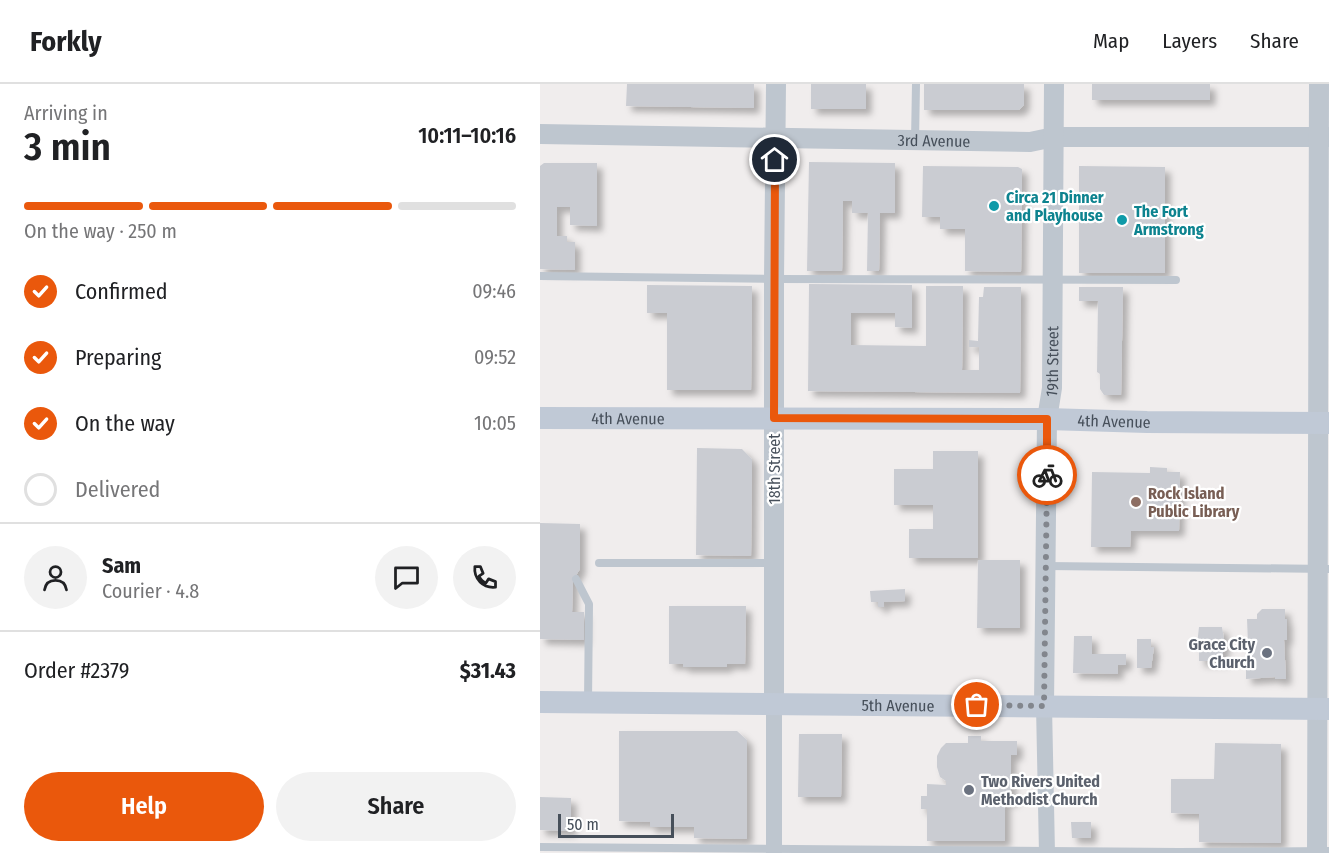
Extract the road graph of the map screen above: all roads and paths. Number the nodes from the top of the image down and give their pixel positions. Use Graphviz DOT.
graph roads {
  1 [pos="776,84"];
  2 [pos="916,84"];
  3 [pos="1054,84"];
  4 [pos="1319,84"];
  5 [pos="540,134"];
  6 [pos="775,137"];
  7 [pos="1054,137"];
  8 [pos="1324,137"];
  9 [pos="915,141"];
  10 [pos="540,276"];
  11 [pos="774,279"];
  12 [pos="1052,280"];
  13 [pos="1176,280"];
  14 [pos="1324,282"];
  15 [pos="540,418"];
  16 [pos="774,418"];
  17 [pos="1047,419"];
  18 [pos="1323,423"];
  19 [pos="773,562"];
  20 [pos="599,563"];
  21 [pos="1046,566"];
  22 [pos="1324,569"];
  23 [pos="576,579"];
  24 [pos="540,702"];
  25 [pos="588,702"];
  26 [pos="774,704"];
  27 [pos="1044,706"];
  28 [pos="1323,709"];
  29 [pos="540,847"];
  30 [pos="774,850"];
  31 [pos="1047,852"];
  32 [pos="1179,852"];
  33 [pos="1321,852"];
  1 -- 6 [label="street, 18th Street"];
  2 -- 9 [label="lane"];
  3 -- 7 [label="street, 19th Street"];
  4 -- 8 [label="street"];
  5 -- 6 [label="street, 3rd Avenue"];
  6 -- 9 [label="street, 3rd Avenue"];
  6 -- 11 [label="street, 18th Street"];
  7 -- 8 [label="street, 3rd Avenue"];
  7 -- 9 [label="street, 3rd Avenue"];
  7 -- 12 [label="street, 19th Street"];
  8 -- 14 [label="street"];
  10 -- 11 [label="lane"];
  11 -- 12 [label="lane"];
  11 -- 16 [label="street, 18th Street"];
  12 -- 13 [label="lane"];
  12 -- 17 [label="street, 19th Street"];
  14 -- 18 [label="street"];
  15 -- 16 [label="main road, 4th Avenue"];
  16 -- 17 [label="main road, 4th Avenue"];
  16 -- 19 [label="street, 18th Street"];
  17 -- 18 [label="main road, 4th Avenue"];
  17 -- 21 [label="street, 19th Street"];
  18 -- 22 [label="street"];
  19 -- 20 [label="lane"];
  19 -- 26 [label="street, 18th Street"];
  21 -- 22 [label="lane"];
  21 -- 27 [label="street, 19th Street"];
  22 -- 28 [label="street"];
  23 -- 25 [label="lane"];
  24 -- 25 [label="main road, 5th Avenue"];
  25 -- 26 [label="main road, 5th Avenue"];
  26 -- 27 [label="main road, 5th Avenue"];
  26 -- 30 [label="street, 18th Street"];
  27 -- 28 [label="main road, 5th Avenue"];
  27 -- 31 [label="street, 19th Street"];
  28 -- 33 [label="street"];
  29 -- 30 [label="lane"];
  30 -- 31 [label="lane"];
  31 -- 32 [label="lane"];
  32 -- 33 [label="lane"];
}
